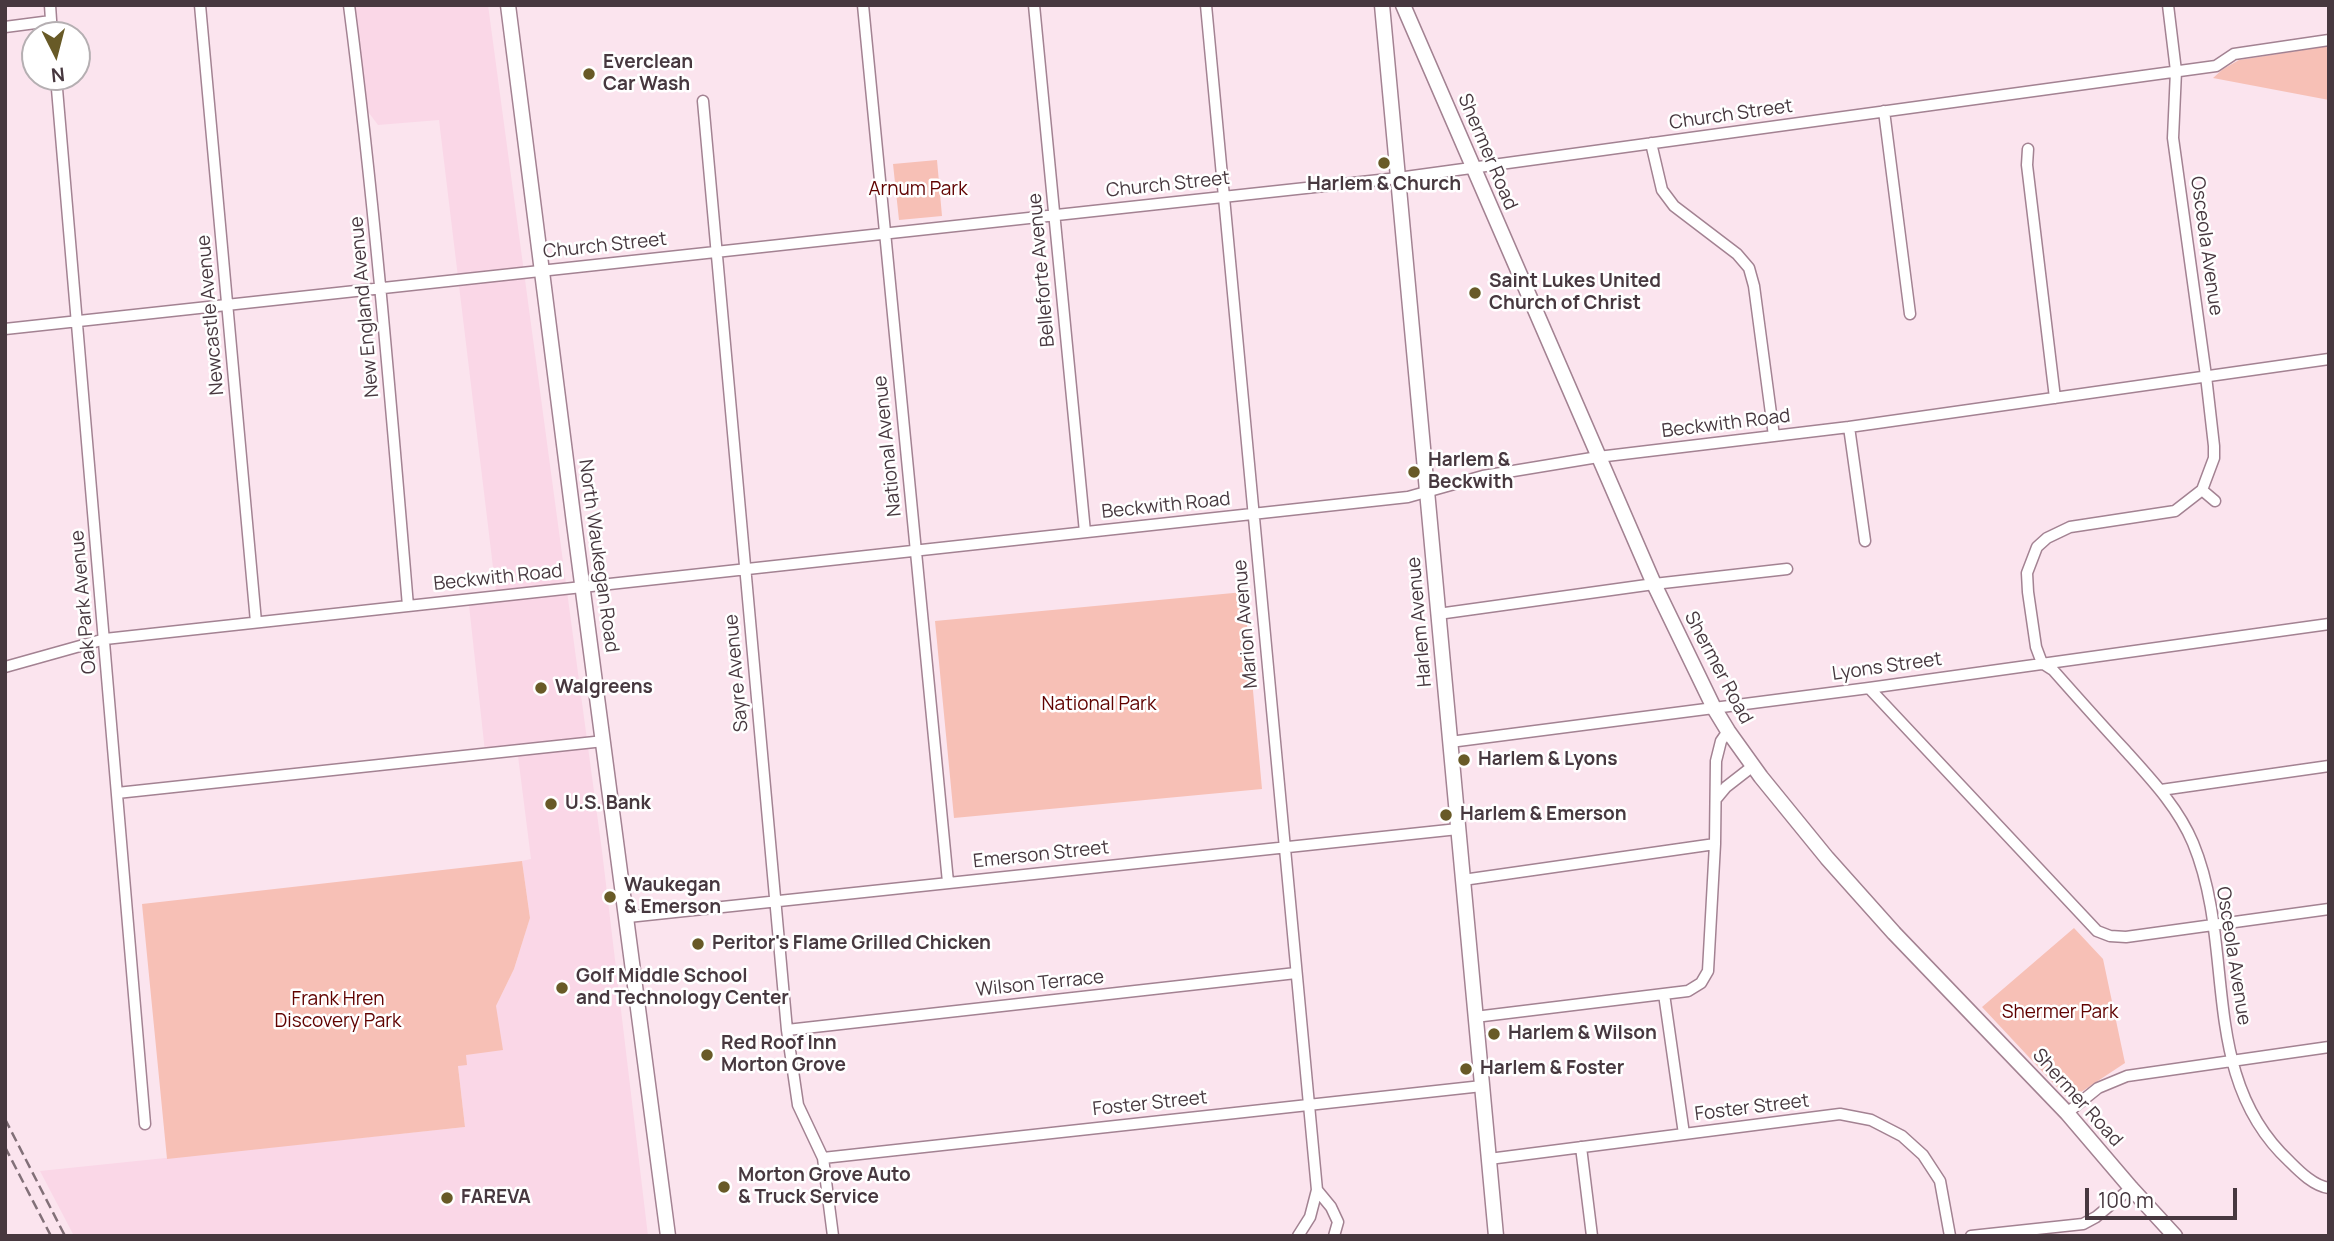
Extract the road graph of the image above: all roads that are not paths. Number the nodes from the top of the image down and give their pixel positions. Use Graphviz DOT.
graph roads {
  1 [pos="50,5"];
  2 [pos="200,5"];
  3 [pos="349,5"];
  4 [pos="508,5"];
  5 [pos="863,5"];
  6 [pos="1034,5"];
  7 [pos="1206,5"];
  8 [pos="1382,5"];
  9 [pos="1403,5"];
  10 [pos="2168,5"];
  11 [pos="51,21"];
  12 [pos="2329,40"];
  13 [pos="2176,71"];
  14 [pos="57,91"];
  15 [pos="703,101"];
  16 [pos="1884,111"];
  17 [pos="1651,143"];
  18 [pos="2028,149"];
  19 [pos="1473,167"];
  20 [pos="1398,178"];
  21 [pos="1224,197"];
  22 [pos="1054,215"];
  23 [pos="885,233"];
  24 [pos="716,251"];
  25 [pos="540,270"];
  26 [pos="382,288"];
  27 [pos="227,304"];
  28 [pos="1910,314"];
  29 [pos="77,321"];
  30 [pos="5,329"];
  31 [pos="2329,359"];
  32 [pos="2206,376"];
  33 [pos="2055,398"];
  34 [pos="1849,427"];
  35 [pos="1774,436"];
  36 [pos="1598,457"];
  37 [pos="2202,490"];
  38 [pos="1427,492"];
  39 [pos="2215,501"];
  40 [pos="1254,514"];
  41 [pos="1085,532"];
  42 [pos="2028,539"];
  43 [pos="1865,541"];
  44 [pos="2037,547"];
  45 [pos="915,551"];
  46 [pos="745,569"];
  47 [pos="1787,569"];
  48 [pos="1654,584"];
  49 [pos="582,587"];
  50 [pos="408,606"];
  51 [pos="1438,614"];
  52 [pos="256,622"];
  53 [pos="2329,624"];
  54 [pos="105,639"];
  55 [pos="2042,663"];
  56 [pos="5,667"];
  57 [pos="1869,688"];
  58 [pos="1714,708"];
  59 [pos="1728,731"];
  60 [pos="604,741"];
  61 [pos="1450,742"];
  62 [pos="1753,766"];
  63 [pos="2329,766"];
  64 [pos="2161,790"];
  65 [pos="117,793"];
  66 [pos="1716,799"];
  67 [pos="1458,829"];
  68 [pos="1715,844"];
  69 [pos="1285,848"];
  70 [pos="1463,880"];
  71 [pos="948,882"];
  72 [pos="776,902"];
  73 [pos="2329,909"];
  74 [pos="628,917"];
  75 [pos="2213,925"];
  76 [pos="1296,973"];
  77 [pos="1664,994"];
  78 [pos="1475,1017"];
  79 [pos="787,1030"];
  80 [pos="2329,1047"];
  81 [pos="2230,1060"];
  82 [pos="1482,1086"];
  83 [pos="1309,1104"];
  84 [pos="2067,1113"];
  85 [pos="145,1124"];
  86 [pos="1684,1134"];
  87 [pos="1581,1147"];
  88 [pos="823,1157"];
  89 [pos="1489,1159"];
  90 [pos="2325,1187"];
  91 [pos="2131,1188"];
  92 [pos="1317,1190"];
  93 [pos="668,1236"];
  94 [pos="833,1236"];
  95 [pos="1298,1236"];
  96 [pos="1334,1236"];
  97 [pos="1496,1236"];
  98 [pos="1592,1236"];
  99 [pos="1950,1236"];
  100 [pos="1971,1236"];
  101 [pos="2175,1236"];
  1 -- 11 [label="street"];
  2 -- 27 [label="street, Newcastle Avenue"];
  3 -- 26 [label="street, New England Avenue"];
  4 -- 25 [label="main road, North Waukegan Road"];
  5 -- 23 [label="street, National Avenue"];
  6 -- 22 [label="street, Belleforte Avenue"];
  7 -- 21 [label="street, Marion Avenue"];
  8 -- 20 [label="main road, Harlem Avenue"];
  9 -- 19 [label="main road, Shermer Road"];
  10 -- 13 [label="street, Osceola Avenue"];
  12 -- 13 [label="street, Church Street"];
  13 -- 16 [label="street, Church Street"];
  13 -- 32 [label="street, Osceola Avenue"];
  14 -- 29 [label="street, Oak Park Avenue"];
  15 -- 24 [label="street, Sayre Avenue"];
  16 -- 17 [label="street, Church Street"];
  16 -- 28 [label="street"];
  17 -- 19 [label="street, Church Street"];
  17 -- 35 [label="street"];
  18 -- 33 [label="street"];
  19 -- 20 [label="street, Church Street"];
  19 -- 36 [label="main road, Shermer Road"];
  20 -- 21 [label="street, Church Street"];
  20 -- 38 [label="main road, Harlem Avenue"];
  21 -- 22 [label="street, Church Street"];
  21 -- 40 [label="street, Marion Avenue"];
  22 -- 23 [label="street, Church Street"];
  22 -- 41 [label="street, Belleforte Avenue"];
  23 -- 24 [label="street, Church Street"];
  23 -- 45 [label="street, National Avenue"];
  24 -- 25 [label="street, Church Street"];
  24 -- 46 [label="street, Sayre Avenue"];
  25 -- 26 [label="street, Church Street"];
  25 -- 49 [label="main road, North Waukegan Road"];
  26 -- 27 [label="street, Church Street"];
  26 -- 50 [label="street, New England Avenue"];
  27 -- 29 [label="street, Church Street"];
  27 -- 52 [label="street, Newcastle Avenue"];
  29 -- 30 [label="street, Church Street"];
  29 -- 54 [label="street, Oak Park Avenue"];
  31 -- 32 [label="street, Beckwith Road"];
  32 -- 33 [label="street, Beckwith Road"];
  32 -- 37 [label="street, Osceola Avenue"];
  33 -- 34 [label="street, Beckwith Road"];
  34 -- 35 [label="street, Beckwith Road"];
  34 -- 43 [label="street"];
  35 -- 36 [label="street, Beckwith Road"];
  36 -- 38 [label="street, Beckwith Road"];
  36 -- 48 [label="main road, Shermer Road"];
  37 -- 39 [label="street"];
  37 -- 44 [label="street"];
  38 -- 40 [label="street, Beckwith Road"];
  38 -- 51 [label="main road, Harlem Avenue"];
  40 -- 41 [label="street, Beckwith Road"];
  40 -- 69 [label="street, Marion Avenue"];
  41 -- 45 [label="street, Beckwith Road"];
  42 -- 44 [label="street"];
  44 -- 55 [label="street"];
  45 -- 46 [label="street, Beckwith Road"];
  45 -- 71 [label="street, National Avenue"];
  46 -- 49 [label="street, Beckwith Road"];
  46 -- 72 [label="street, Sayre Avenue"];
  47 -- 48 [label="street"];
  48 -- 51 [label="street"];
  48 -- 58 [label="main road, Shermer Road"];
  49 -- 50 [label="street, Beckwith Road"];
  49 -- 60 [label="main road, North Waukegan Road"];
  50 -- 52 [label="street, Beckwith Road"];
  51 -- 61 [label="main road, Harlem Avenue"];
  52 -- 54 [label="street, Beckwith Road"];
  53 -- 55 [label="street, Lyons Street"];
  54 -- 56 [label="street, Beckwith Road"];
  54 -- 65 [label="street, Oak Park Avenue"];
  55 -- 57 [label="street, Lyons Street"];
  55 -- 64 [label="street, Osceola Avenue"];
  57 -- 58 [label="street, Lyons Street"];
  57 -- 75 [label="street"];
  58 -- 59 [label="main road, Shermer Road"];
  58 -- 61 [label="street, Lyons Street"];
  59 -- 62 [label="main road, Shermer Road"];
  59 -- 66 [label="street"];
  60 -- 65 [label="street"];
  60 -- 74 [label="main road, North Waukegan Road"];
  61 -- 67 [label="main road, Harlem Avenue"];
  62 -- 66 [label="street"];
  62 -- 84 [label="main road, Shermer Road"];
  63 -- 64 [label="street"];
  64 -- 75 [label="street, Osceola Avenue"];
  65 -- 85 [label="street, Oak Park Avenue"];
  66 -- 68 [label="street"];
  67 -- 69 [label="street, Emerson Street"];
  67 -- 70 [label="main road, Harlem Avenue"];
  68 -- 70 [label="street"];
  68 -- 77 [label="street"];
  69 -- 71 [label="street, Emerson Street"];
  69 -- 76 [label="street, Marion Avenue"];
  70 -- 78 [label="main road, Harlem Avenue"];
  71 -- 72 [label="street, Emerson Street"];
  72 -- 74 [label="street, Emerson Street"];
  72 -- 79 [label="street, Sayre Avenue"];
  73 -- 75 [label="street"];
  74 -- 93 [label="main road, North Waukegan Road"];
  75 -- 81 [label="street, Osceola Avenue"];
  76 -- 79 [label="street, Wilson Terrace"];
  76 -- 83 [label="street, Marion Avenue"];
  77 -- 78 [label="street"];
  77 -- 86 [label="street"];
  78 -- 82 [label="main road, Harlem Avenue"];
  79 -- 88 [label="street, Sayre Avenue"];
  80 -- 81 [label="street"];
  81 -- 84 [label="street"];
  81 -- 90 [label="street, Osceola Avenue"];
  82 -- 83 [label="street, Foster Street"];
  82 -- 89 [label="main road, Harlem Avenue"];
  83 -- 88 [label="street, Foster Street"];
  83 -- 92 [label="street, Marion Avenue"];
  84 -- 91 [label="main road, Shermer Road"];
  86 -- 87 [label="street, Foster Street"];
  86 -- 99 [label="street, Foster Street"];
  87 -- 89 [label="street, Foster Street"];
  87 -- 98 [label="street"];
  88 -- 94 [label="street, Sayre Avenue"];
  89 -- 97 [label="main road, Harlem Avenue"];
  91 -- 100 [label="street"];
  91 -- 101 [label="main road, Shermer Road"];
  92 -- 95 [label="street, Marion Avenue"];
  92 -- 96 [label="street"];
}
